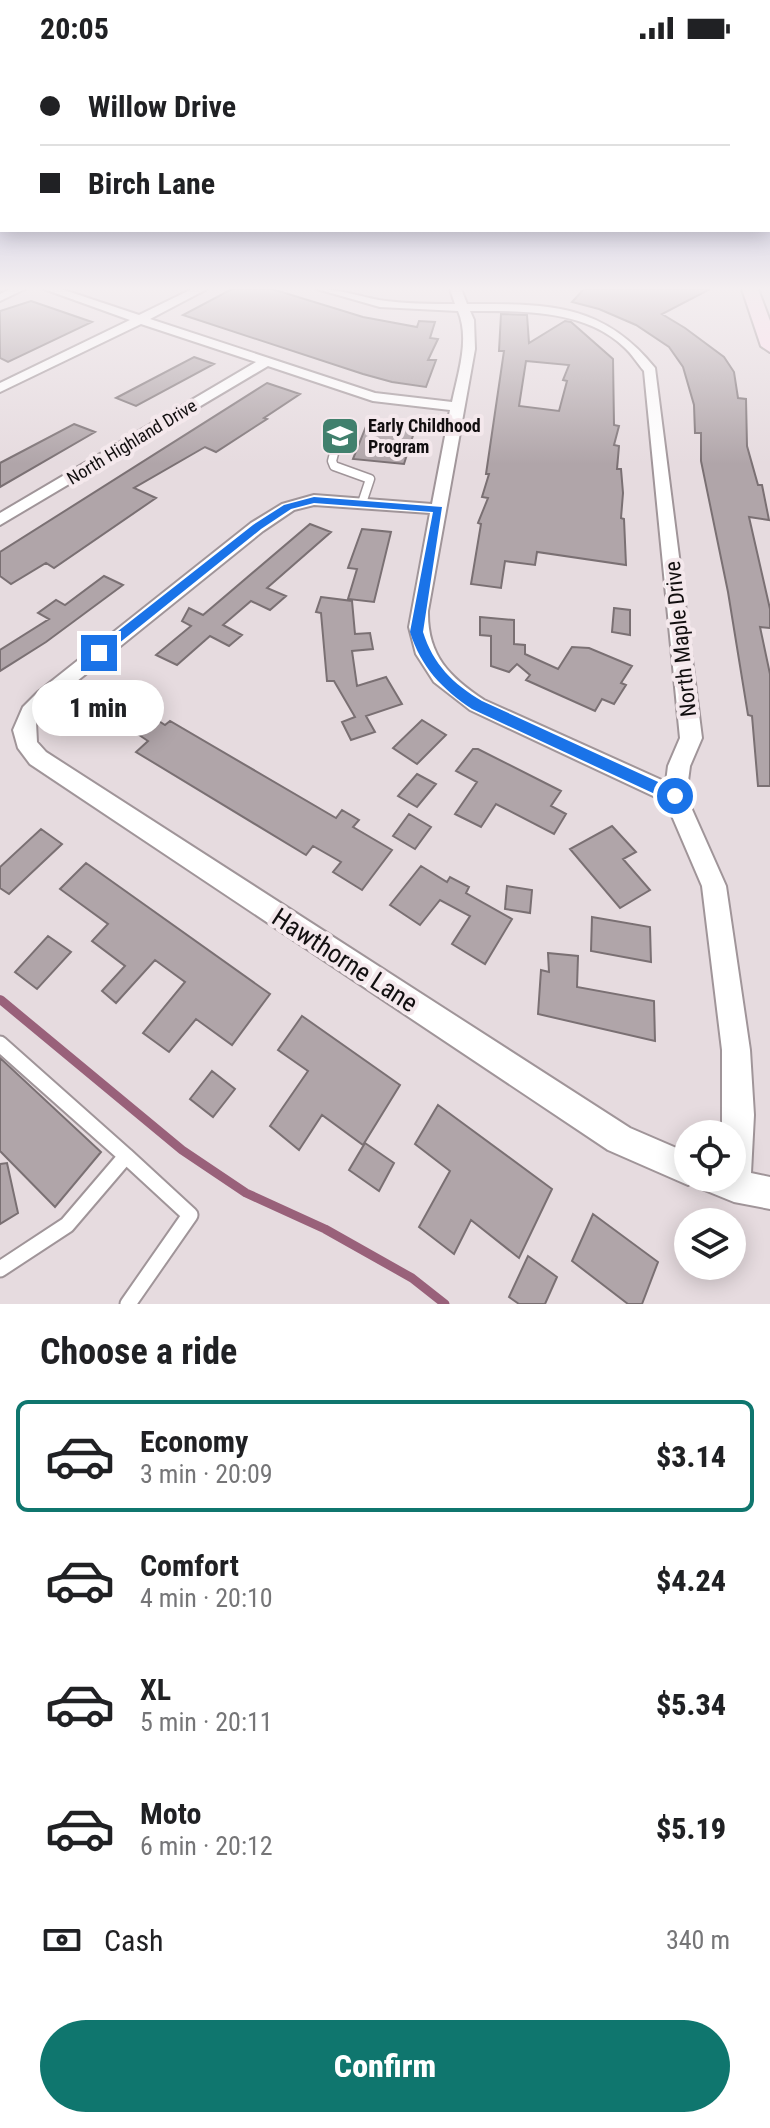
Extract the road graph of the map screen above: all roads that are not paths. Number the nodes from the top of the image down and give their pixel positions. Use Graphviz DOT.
graph roads {
  1 [pos="83,347"];
  2 [pos="218,347"];
  3 [pos="468,347"];
  4 [pos="631,347"];
  5 [pos="264,363"];
  6 [pos="0,388"];
  7 [pos="459,407"];
  8 [pos="336,446"];
  9 [pos="362,503"];
  10 [pos="439,509"];
  11 [pos="0,520"];
  12 [pos="675,796"];
  13 [pos="0,1044"];
  14 [pos="738,1120"];
  15 [pos="126,1156"];
  16 [pos="674,1163"];
  17 [pos="746,1187"];
  18 [pos="770,1193"];
  19 [pos="0,1269"];
  20 [pos="128,1304"];
  1 -- 6 [label="street"];
  2 -- 5 [label="street"];
  3 -- 7 [label="street"];
  4 -- 12 [label="street, North Maple Drive"];
  5 -- 7 [label="street"];
  5 -- 11 [label="street, North Highland Drive"];
  7 -- 10 [label="street"];
  8 -- 9 [label="lane"];
  9 -- 10 [label="street"];
  9 -- 16 [label="street, Hawthorne Lane"];
  10 -- 12 [label="street"];
  12 -- 14 [label="street"];
  13 -- 15 [label="lane"];
  15 -- 19 [label="lane"];
  15 -- 20 [label="lane"];
  17 -- 18 [label="street"];
}
